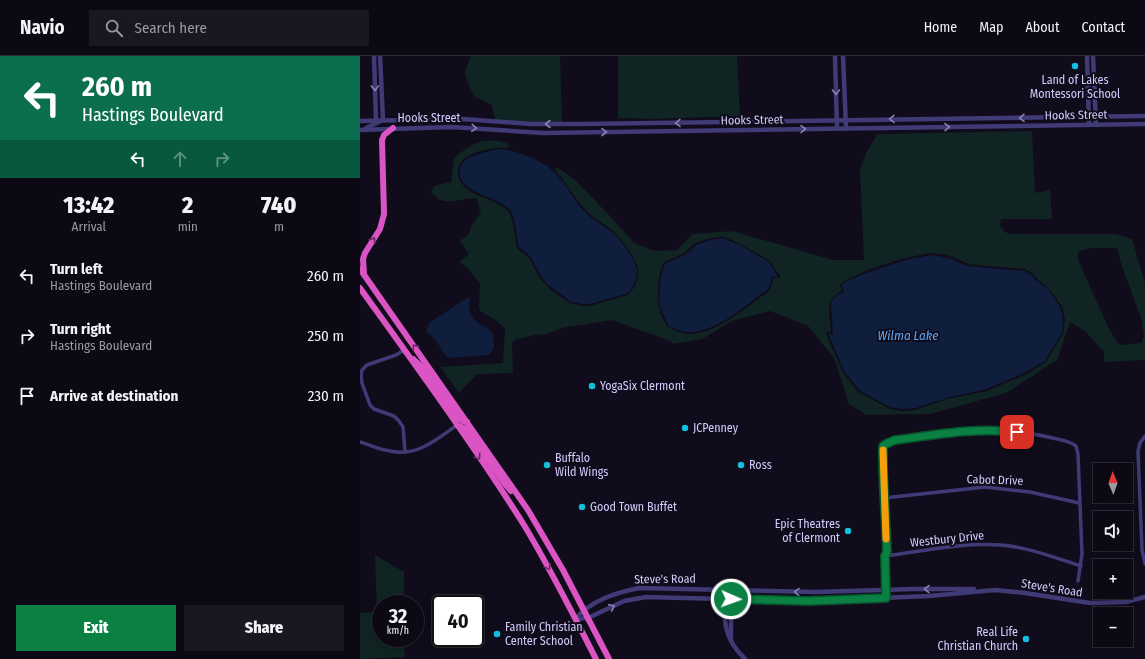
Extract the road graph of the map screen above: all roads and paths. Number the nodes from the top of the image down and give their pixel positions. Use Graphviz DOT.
graph roads {
  1 [pos="374,56"];
  2 [pos="380,56"];
  3 [pos="835,56"];
  4 [pos="843,56"];
  5 [pos="1087,56"];
  6 [pos="1093,56"];
  7 [pos="1145,116"];
  8 [pos="1089,117"];
  9 [pos="1096,117"];
  10 [pos="988,118"];
  11 [pos="837,120"];
  12 [pos="846,120"];
  13 [pos="360,121"];
  14 [pos="379,121"];
  15 [pos="697,122"];
  16 [pos="1145,124"];
  17 [pos="1089,125"];
  18 [pos="1096,125"];
  19 [pos="989,126"];
  20 [pos="393,128"];
  21 [pos="837,128"];
  22 [pos="846,128"];
  23 [pos="360,130"];
  24 [pos="697,131"];
  25 [pos="360,269"];
  26 [pos="365,276"];
  27 [pos="360,288"];
  28 [pos="379,315"];
  29 [pos="399,325"];
  30 [pos="405,351"];
  31 [pos="468,422"];
  32 [pos="456,425"];
  33 [pos="1145,436"];
  34 [pos="360,442"];
  35 [pos="405,452"];
  36 [pos="884,498"];
  37 [pos="522,502"];
  38 [pos="1079,503"];
  39 [pos="885,556"];
  40 [pos="1145,564"];
  41 [pos="1081,566"];
  42 [pos="1078,581"];
  43 [pos="725,589"];
  44 [pos="731,590"];
  45 [pos="885,590"];
  46 [pos="980,591"];
  47 [pos="1145,597"];
  48 [pos="886,598"];
  49 [pos="724,599"];
  50 [pos="731,599"];
  51 [pos="584,609"];
  52 [pos="575,618"];
  53 [pos="588,618"];
  54 [pos="731,639"];
  55 [pos="596,659"];
  56 [pos="609,659"];
  57 [pos="745,659"];
  1 -- 14 [label="street, one-way"];
  2 -- 14 [label="street"];
  3 -- 11 [label="street, one-way"];
  4 -- 12 [label="street"];
  5 -- 8 [label="street"];
  6 -- 9 [label="street"];
  7 -- 9 [label="street, Hooks Street"];
  8 -- 9 [label="street, Hooks Street"];
  8 -- 10 [label="street, Hooks Street, one-way"];
  8 -- 17 [label="street"];
  9 -- 18 [label="street"];
  10 -- 12 [label="street, Hooks Street, one-way"];
  10 -- 19 [label="street"];
  11 -- 12 [label="street, Hooks Street"];
  11 -- 15 [label="street, Hooks Street"];
  11 -- 21 [label="street"];
  12 -- 22 [label="street"];
  13 -- 14 [label="street, Hooks Street"];
  15 -- 14 [label="street, Hooks Street, one-way"];
  14 -- 20 [label="street"];
  14 -- 23 [label="street"];
  15 -- 24 [label="street"];
  16 -- 18 [label="street, Hooks Street"];
  17 -- 18 [label="street, Hooks Street"];
  17 -- 19 [label="street, Hooks Street"];
  22 -- 19 [label="street, Hooks Street, one-way"];
  20 -- 23 [label="street, Hooks Street"];
  20 -- 24 [label="street, Hooks Street, one-way"];
  26 -- 20 [label="highway, one-way"];
  21 -- 22 [label="street, Hooks Street"];
  24 -- 21 [label="street, Hooks Street, one-way"];
  25 -- 26 [label="highway"];
  26 -- 29 [label="highway"];
  27 -- 28 [label="highway"];
  28 -- 29 [label="highway"];
  28 -- 30 [label="highway"];
  31 -- 29 [label="highway, one-way"];
  30 -- 31 [label="highway"];
  30 -- 32 [label="highway"];
  30 -- 35 [label="street"];
  31 -- 37 [label="highway"];
  32 -- 35 [label="street"];
  32 -- 37 [label="highway"];
  32 -- 52 [label="highway, one-way"];
  33 -- 40 [label="street"];
  34 -- 35 [label="street"];
  36 -- 38 [label="street, Cabot Drive"];
  36 -- 38 [label="street"];
  36 -- 39 [label="street"];
  37 -- 51 [label="highway"];
  38 -- 41 [label="street"];
  39 -- 41 [label="street, Westbury Drive"];
  39 -- 45 [label="street"];
  41 -- 42 [label="street"];
  43 -- 44 [label="street, Steve's Road"];
  43 -- 49 [label="street"];
  43 -- 51 [label="street, Steve's Road"];
  45 -- 44 [label="street, Steve's Road, one-way"];
  44 -- 50 [label="street"];
  46 -- 45 [label="street, Steve's Road, one-way"];
  45 -- 48 [label="street"];
  46 -- 47 [label="street, Steve's Road"];
  46 -- 48 [label="street, Steve's Road"];
  48 -- 50 [label="street, Steve's Road"];
  49 -- 50 [label="street, Steve's Road"];
  53 -- 49 [label="street, Steve's Road, one-way"];
  49 -- 54 [label="street"];
  50 -- 54 [label="street"];
  51 -- 52 [label="street, Steve's Road"];
  51 -- 53 [label="highway"];
  52 -- 53 [label="street, Steve's Road"];
  52 -- 55 [label="highway"];
  53 -- 56 [label="highway"];
  54 -- 57 [label="street"];
}
